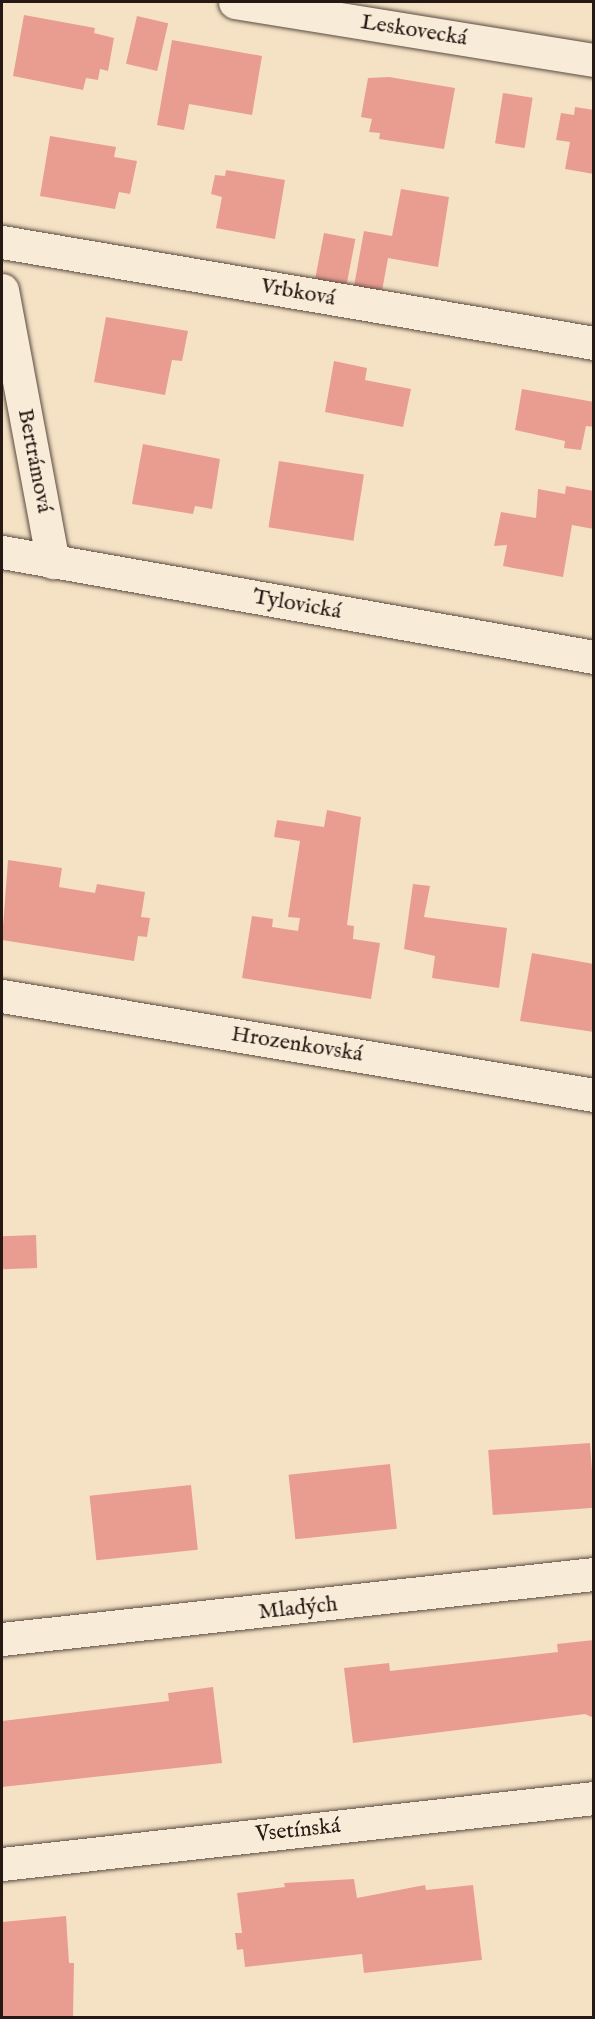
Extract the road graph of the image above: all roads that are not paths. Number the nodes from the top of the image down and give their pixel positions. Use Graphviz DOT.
graph roads {
  1 [pos="235,2"];
  2 [pos="594,60"];
  3 [pos="2,242"];
  4 [pos="2,290"];
  5 [pos="594,343"];
  6 [pos="2,552"];
  7 [pos="53,561"];
  8 [pos="594,657"];
  9 [pos="2,996"];
  10 [pos="594,1095"];
  11 [pos="594,1574"];
  12 [pos="2,1639"];
  13 [pos="594,1798"];
  14 [pos="2,1864"];
  1 -- 2 [label="street, Leskovecká"];
  3 -- 5 [label="street, Vrbková"];
  4 -- 7 [label="street, Bertrámová"];
  6 -- 7 [label="street, Tylovická"];
  7 -- 8 [label="street, Tylovická"];
  9 -- 10 [label="street, Hrozenkovská"];
  11 -- 12 [label="street, Mladých"];
  13 -- 14 [label="street, Vsetínská"];
}
